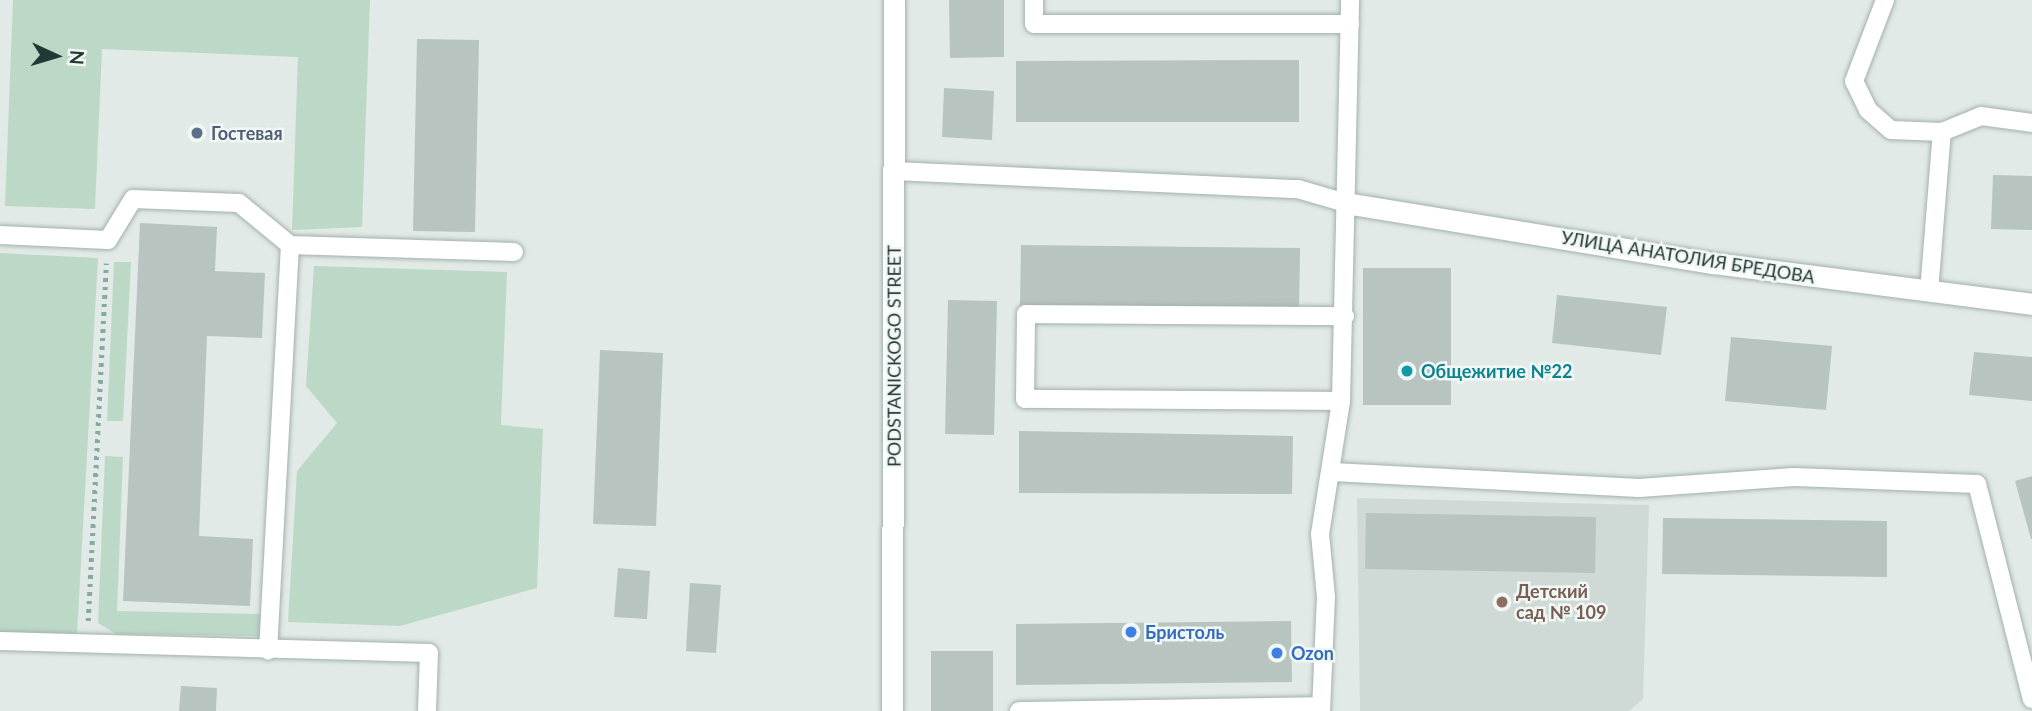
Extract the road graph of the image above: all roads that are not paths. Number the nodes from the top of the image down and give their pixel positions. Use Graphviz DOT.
graph roads {
  1 [pos="894,0"];
  2 [pos="1034,0"];
  3 [pos="1350,0"];
  4 [pos="1885,0"];
  5 [pos="1350,24"];
  6 [pos="2032,122"];
  7 [pos="1942,132"];
  8 [pos="894,171"];
  9 [pos="1346,202"];
  10 [pos="0,235"];
  11 [pos="290,245"];
  12 [pos="514,252"];
  13 [pos="1929,292"];
  14 [pos="2032,304"];
  15 [pos="1345,316"];
  16 [pos="1341,401"];
  17 [pos="1333,472"];
  18 [pos="0,641"];
  19 [pos="268,650"];
  20 [pos="2032,699"];
  21 [pos="1321,708"];
  22 [pos="427,711"];
  23 [pos="892,711"];
  24 [pos="1019,711"];
  1 -- 8 [label="street, PODSTANICKOGO STREET"];
  2 -- 5 [label="lane"];
  3 -- 5 [label="lane"];
  4 -- 7 [label="lane"];
  5 -- 9 [label="lane"];
  6 -- 7 [label="lane"];
  7 -- 13 [label="lane"];
  8 -- 9 [label="lane"];
  8 -- 23 [label="street, PODSTANICKOGO STREET"];
  9 -- 13 [label="street, УЛИЦА АНАТОЛИЯ БРЕДОВА"];
  9 -- 15 [label="lane"];
  10 -- 11 [label="lane"];
  11 -- 12 [label="lane"];
  11 -- 19 [label="lane"];
  13 -- 14 [label="street, УЛИЦА АНАТОЛИЯ БРЕДОВА"];
  15 -- 16 [label="lane"];
  15 -- 16 [label="lane"];
  16 -- 17 [label="lane"];
  17 -- 20 [label="lane"];
  17 -- 21 [label="lane"];
  18 -- 19 [label="lane"];
  19 -- 22 [label="lane"];
  21 -- 24 [label="lane"];
}
